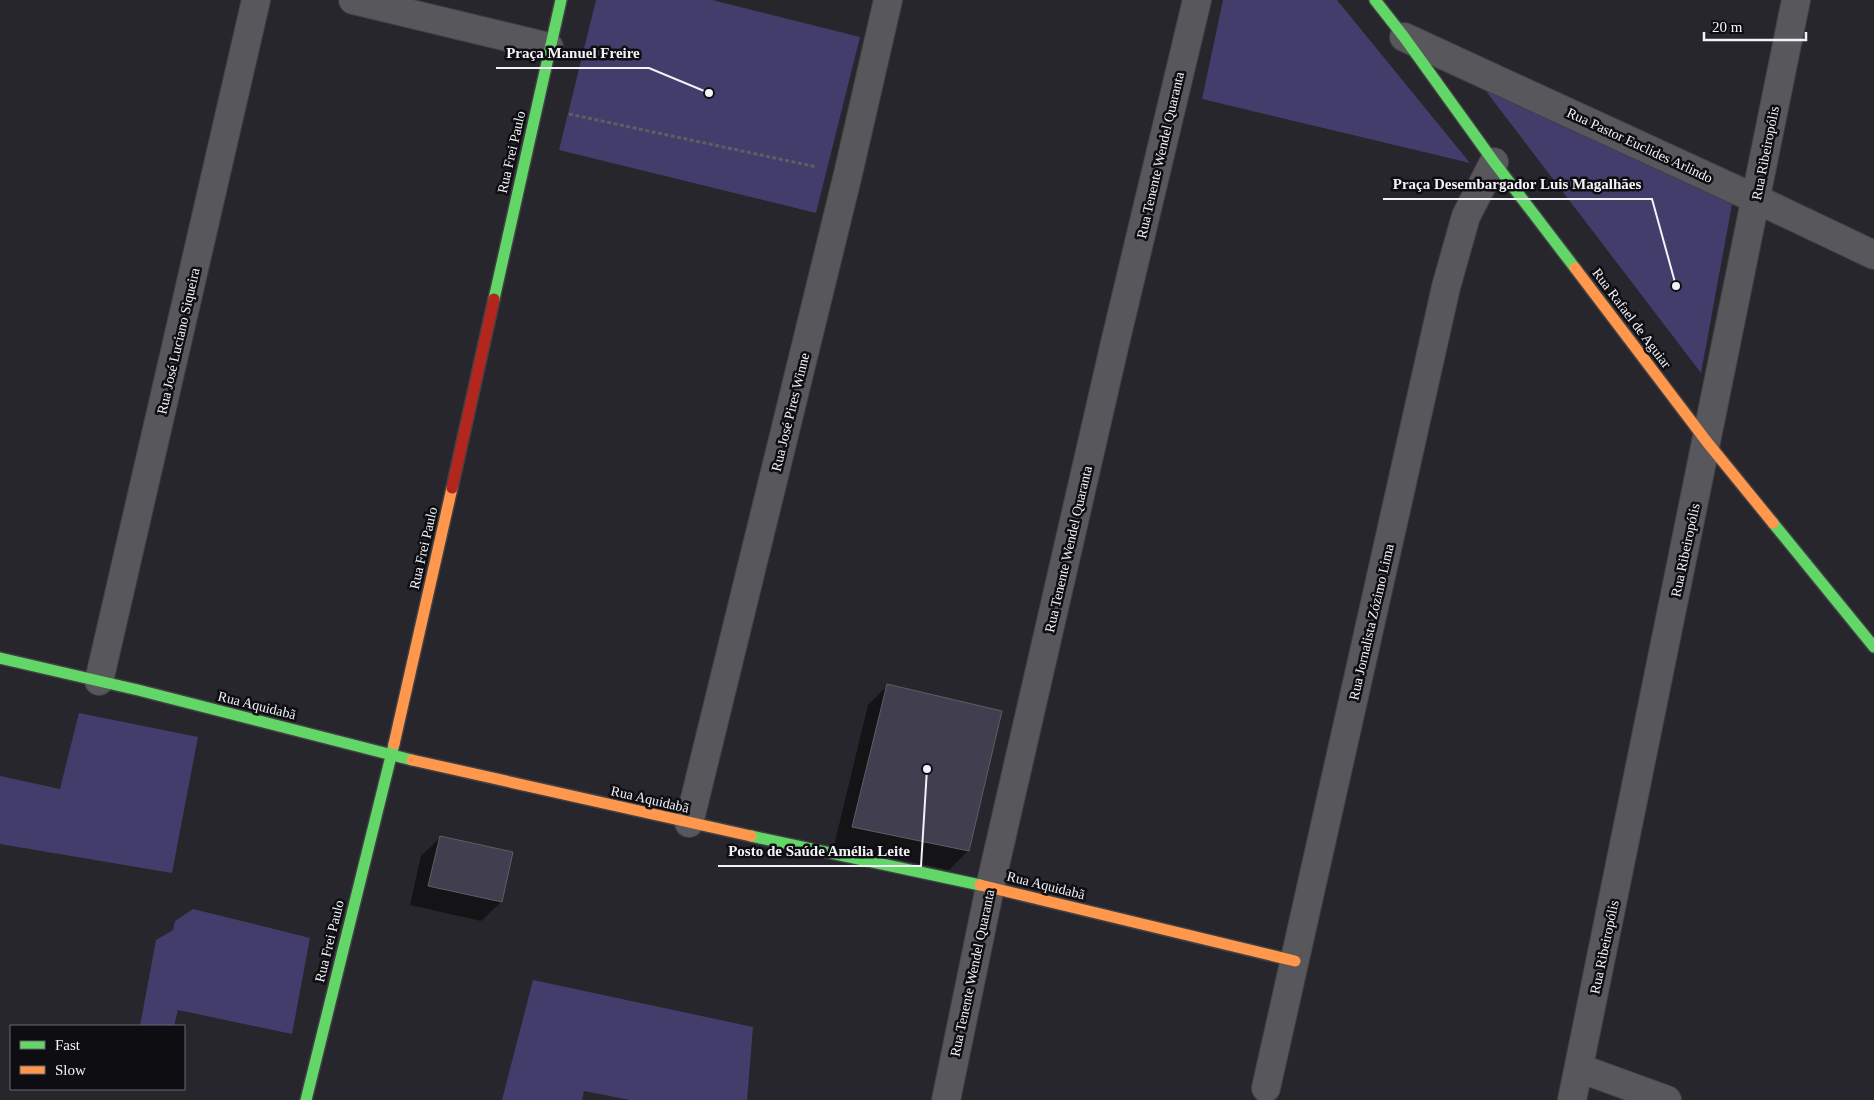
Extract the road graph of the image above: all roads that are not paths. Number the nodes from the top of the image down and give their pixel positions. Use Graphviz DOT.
graph roads {
  1 [pos="256,0"];
  2 [pos="354,0"];
  3 [pos="560,0"];
  4 [pos="888,0"];
  5 [pos="1197,0"];
  6 [pos="1375,0"];
  7 [pos="1796,0"];
  8 [pos="1404,37"];
  9 [pos="549,47"];
  10 [pos="1494,162"];
  11 [pos="1756,199"];
  12 [pos="1874,255"];
  13 [pos="1707,442"];
  14 [pos="1874,647"];
  15 [pos="0,658"];
  16 [pos="99,681"];
  17 [pos="392,755"];
  18 [pos="689,823"];
  19 [pos="990,887"];
  20 [pos="1295,961"];
  21 [pos="1579,1068"];
  22 [pos="1266,1088"];
  23 [pos="306,1100"];
  24 [pos="946,1100"];
  25 [pos="1572,1100"];
  26 [pos="1666,1100"];
  1 -- 16 [label="street, Rua José Luciano Siqueira"];
  2 -- 9 [label="street"];
  3 -- 9 [label="street, Rua Frei Paulo"];
  4 -- 18 [label="street, Rua José Pires Winne"];
  5 -- 19 [label="street, Rua Tenente Wendel Quaranta"];
  6 -- 8 [label="street, Rua Rafael de Aguiar"];
  7 -- 11 [label="street, Rua Ribeiropólis"];
  8 -- 10 [label="street, Rua Rafael de Aguiar"];
  8 -- 11 [label="street, Rua Pastor Euclides Arlindo"];
  9 -- 17 [label="street, Rua Frei Paulo"];
  10 -- 13 [label="street, Rua Rafael de Aguiar"];
  10 -- 20 [label="street, Rua Jornalista Zózimo Lima"];
  11 -- 12 [label="street, Rua Pastor Euclides Arlindo"];
  11 -- 13 [label="street, Rua Ribeiropólis"];
  13 -- 14 [label="street, Rua Rafael de Aguiar"];
  13 -- 21 [label="street, Rua Ribeiropólis"];
  15 -- 16 [label="street, Rua Aquidabã"];
  16 -- 17 [label="street, Rua Aquidabã"];
  17 -- 18 [label="street, Rua Aquidabã"];
  17 -- 23 [label="street, Rua Frei Paulo"];
  18 -- 19 [label="street, Rua Aquidabã"];
  19 -- 20 [label="street, Rua Aquidabã"];
  19 -- 24 [label="street, Rua Tenente Wendel Quaranta"];
  20 -- 22 [label="street, Rua Jornalista Zózimo Lima"];
  21 -- 25 [label="street, Rua Ribeiropólis"];
  21 -- 26 [label="street"];
}
